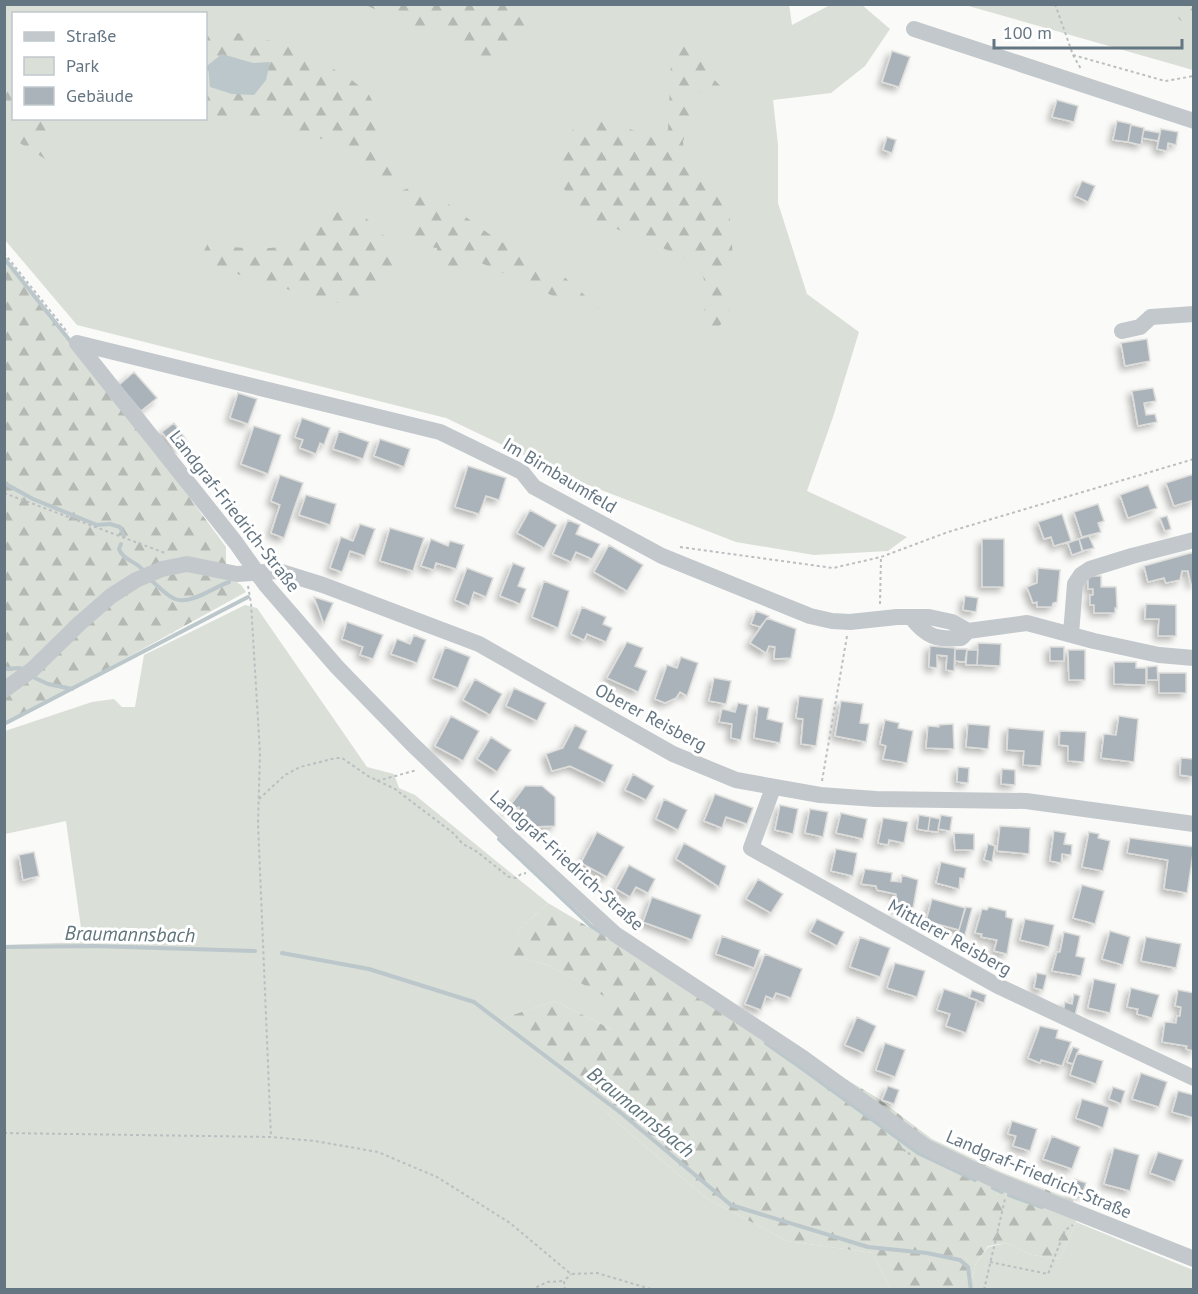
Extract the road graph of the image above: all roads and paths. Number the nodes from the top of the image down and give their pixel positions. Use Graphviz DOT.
graph roads {
  1 [pos="1055,4"];
  2 [pos="914,29"];
  3 [pos="1194,76"];
  4 [pos="1194,121"];
  5 [pos="4,253"];
  6 [pos="1194,314"];
  7 [pos="1122,331"];
  8 [pos="77,343"];
  9 [pos="1194,459"];
  10 [pos="4,493"];
  11 [pos="1194,540"];
  12 [pos="678,547"];
  13 [pos="167,554"];
  14 [pos="881,557"];
  15 [pos="251,573"];
  16 [pos="882,619"];
  17 [pos="850,622"];
  18 [pos="1071,634"];
  19 [pos="1194,658"];
  20 [pos="4,690"];
  21 [pos="418,768"];
  22 [pos="377,780"];
  23 [pos="772,788"];
  24 [pos="820,795"];
  25 [pos="259,799"];
  26 [pos="1194,824"];
  27 [pos="529,873"];
  28 [pos="1194,1078"];
  29 [pos="4,1133"];
  30 [pos="271,1137"];
  31 [pos="1008,1185"];
  32 [pos="1075,1223"];
  33 [pos="1194,1259"];
  34 [pos="990,1262"];
  35 [pos="571,1274"];
  36 [pos="564,1281"];
  37 [pos="531,1290"];
  38 [pos="565,1290"];
  39 [pos="654,1290"];
  40 [pos="984,1290"];
  1 -- 3 [label="path"];
  2 -- 4 [label="street"];
  5 -- 8 [label="path"];
  6 -- 7 [label="street"];
  8 -- 15 [label="street, Landgraf-Friedrich-Straße"];
  8 -- 17 [label="street, Im Birnbaumfeld"];
  9 -- 14 [label="path"];
  10 -- 13 [label="path"];
  11 -- 18 [label="street"];
  12 -- 14 [label="path"];
  14 -- 16 [label="path"];
  15 -- 20 [label="street, Oberer Reisberg"];
  15 -- 23 [label="street, Oberer Reisberg"];
  15 -- 25 [label="path"];
  15 -- 31 [label="street, Landgraf-Friedrich-Straße"];
  16 -- 17 [label="street, Im Birnbaumfeld"];
  16 -- 18 [label="street, Im Birnbaumfeld"];
  17 -- 24 [label="path"];
  18 -- 19 [label="street, Im Birnbaumfeld"];
  21 -- 22 [label="path"];
  22 -- 25 [label="path"];
  22 -- 27 [label="path"];
  23 -- 24 [label="street, Oberer Reisberg"];
  23 -- 28 [label="street, Mittlerer Reisberg"];
  24 -- 26 [label="street, Oberer Reisberg"];
  25 -- 30 [label="path"];
  29 -- 30 [label="path"];
  30 -- 35 [label="path"];
  31 -- 33 [label="street, Landgraf-Friedrich-Straße"];
  31 -- 34 [label="path"];
  32 -- 34 [label="path"];
  34 -- 40 [label="path"];
  35 -- 36 [label="path"];
  35 -- 39 [label="path"];
  36 -- 37 [label="path"];
  36 -- 38 [label="path"];
}
